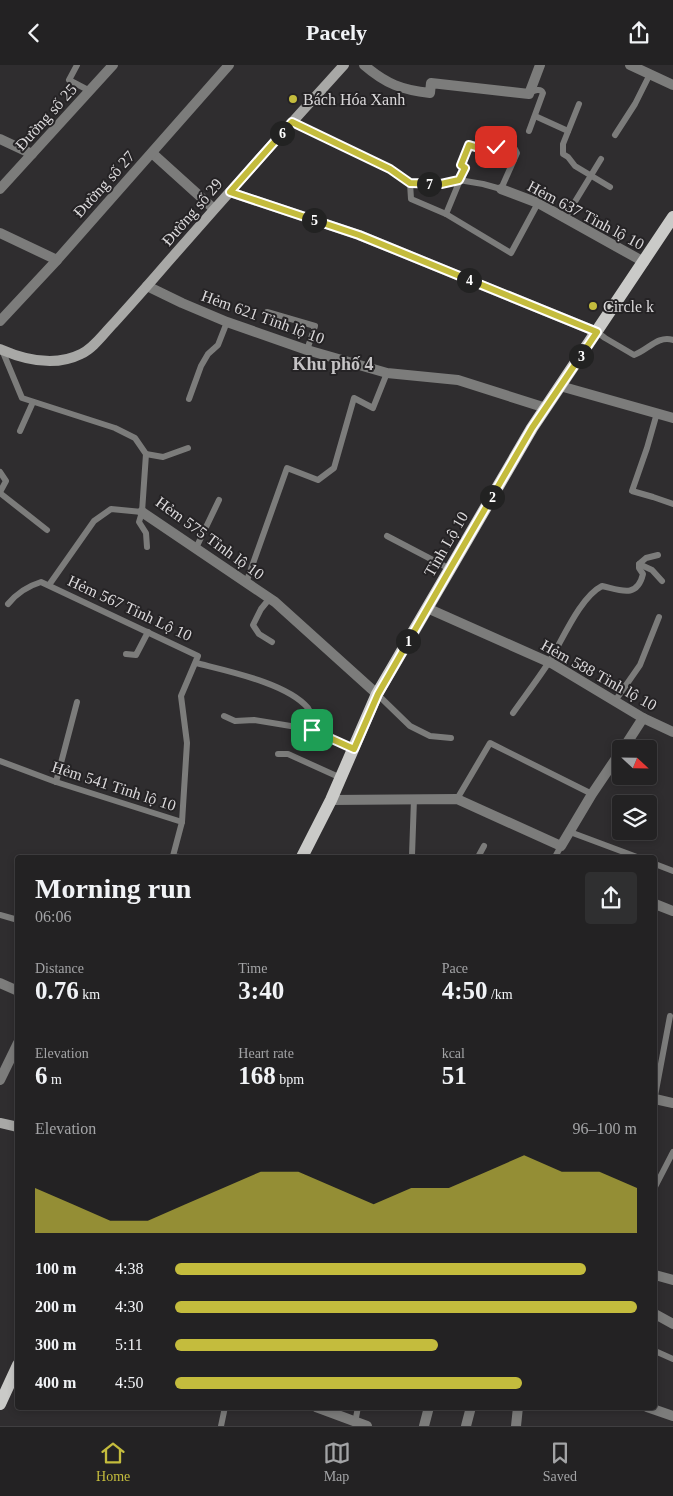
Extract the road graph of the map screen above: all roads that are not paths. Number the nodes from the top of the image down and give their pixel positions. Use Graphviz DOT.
graph roads {
  1 [pos="77,65"];
  2 [pos="113,65"];
  3 [pos="229,65"];
  4 [pos="344,65"];
  5 [pos="364,65"];
  6 [pos="540,65"];
  7 [pos="630,65"];
  8 [pos="650,74"];
  9 [pos="673,85"];
  10 [pos="90,91"];
  11 [pos="528,94"];
  12 [pos="579,104"];
  13 [pos="535,116"];
  14 [pos="292,122"];
  15 [pos="529,131"];
  16 [pos="568,131"];
  17 [pos="615,135"];
  18 [pos="0,139"];
  19 [pos="152,153"];
  20 [pos="32,154"];
  21 [pos="601,159"];
  22 [pos="591,175"];
  23 [pos="459,180"];
  24 [pos="410,183"];
  25 [pos="610,187"];
  26 [pos="0,189"];
  27 [pos="501,189"];
  28 [pos="230,192"];
  29 [pos="538,203"];
  30 [pos="214,209"];
  31 [pos="446,214"];
  32 [pos="565,218"];
  33 [pos="671,224"];
  34 [pos="0,233"];
  35 [pos="56,260"];
  36 [pos="644,262"];
  37 [pos="147,286"];
  38 [pos="267,311"];
  39 [pos="0,321"];
  40 [pos="226,322"];
  41 [pos="597,332"];
  42 [pos="673,340"];
  43 [pos="1,351"];
  44 [pos="307,351"];
  45 [pos="387,373"];
  46 [pos="560,386"];
  47 [pos="190,399"];
  48 [pos="33,402"];
  49 [pos="546,408"];
  50 [pos="657,413"];
  51 [pos="673,418"];
  52 [pos="20,431"];
  53 [pos="188,448"];
  54 [pos="146,454"];
  55 [pos="0,472"];
  56 [pos="0,492"];
  57 [pos="219,500"];
  58 [pos="673,504"];
  59 [pos="142,512"];
  60 [pos="47,529"];
  61 [pos="387,536"];
  62 [pos="147,547"];
  63 [pos="196,548"];
  64 [pos="658,555"];
  65 [pos="639,564"];
  66 [pos="450,569"];
  67 [pos="662,581"];
  68 [pos="246,583"];
  69 [pos="49,585"];
  70 [pos="270,598"];
  71 [pos="8,604"];
  72 [pos="427,607"];
  73 [pos="659,617"];
  74 [pos="148,633"];
  75 [pos="272,642"];
  76 [pos="126,654"];
  77 [pos="549,662"];
  78 [pos="196,663"];
  79 [pos="378,694"];
  80 [pos="615,701"];
  81 [pos="77,702"];
  82 [pos="513,713"];
  83 [pos="224,717"];
  84 [pos="643,718"];
  85 [pos="312,730"];
  86 [pos="673,732"];
  87 [pos="451,738"];
  88 [pos="629,740"];
  89 [pos="354,749"];
  90 [pos="278,754"];
  91 [pos="0,761"];
  92 [pos="612,765"];
  93 [pos="341,778"];
  94 [pos="56,783"];
  95 [pos="592,794"];
  96 [pos="414,799"];
  97 [pos="457,799"];
  98 [pos="331,801"];
  99 [pos="182,822"];
  100 [pos="570,832"];
  101 [pos="484,846"];
  102 [pos="561,846"];
  103 [pos="174,855"];
  104 [pos="303,855"];
  105 [pos="412,855"];
  106 [pos="479,855"];
  107 [pos="557,855"];
  108 [pos="632,855"];
  109 [pos="657,865"];
  110 [pos="673,871"];
  111 [pos="657,905"];
  112 [pos="673,911"];
  113 [pos="0,915"];
  114 [pos="15,919"];
  115 [pos="0,983"];
  116 [pos="15,990"];
  117 [pos="670,1016"];
  118 [pos="15,1049"];
  119 [pos="0,1080"];
  120 [pos="657,1086"];
  121 [pos="657,1098"];
  122 [pos="673,1103"];
  123 [pos="0,1123"];
  124 [pos="15,1126"];
  125 [pos="673,1152"];
  126 [pos="657,1183"];
  127 [pos="657,1276"];
  128 [pos="673,1281"];
  129 [pos="657,1315"];
  130 [pos="673,1324"];
  131 [pos="657,1352"];
  132 [pos="673,1359"];
  133 [pos="15,1371"];
  134 [pos="0,1403"];
  135 [pos="224,1410"];
  136 [pos="323,1410"];
  137 [pos="357,1410"];
  138 [pos="428,1410"];
  139 [pos="470,1410"];
  140 [pos="518,1410"];
  141 [pos="655,1410"];
  142 [pos="673,1416"];
  143 [pos="354,1424"];
  144 [pos="221,1426"];
  145 [pos="367,1426"];
  146 [pos="424,1426"];
  147 [pos="466,1426"];
  148 [pos="516,1426"];
  1 -- 10 [label="lane"];
  2 -- 10 [label="street, Đường số 25"];
  3 -- 19 [label="street, Đường số 27"];
  4 -- 14 [label="street, Đường số 29"];
  5 -- 11 [label="street"];
  6 -- 11 [label="street"];
  7 -- 8 [label="street"];
  8 -- 9 [label="street"];
  8 -- 17 [label="lane"];
  10 -- 20 [label="street, Đường số 25"];
  11 -- 13 [label="lane"];
  12 -- 16 [label="lane"];
  13 -- 15 [label="lane"];
  13 -- 16 [label="lane"];
  14 -- 24 [label="lane"];
  14 -- 28 [label="street, Đường số 29"];
  16 -- 22 [label="lane"];
  18 -- 20 [label="street"];
  19 -- 30 [label="street"];
  19 -- 35 [label="street, Đường số 27"];
  20 -- 26 [label="street, Đường số 25"];
  21 -- 22 [label="lane"];
  22 -- 25 [label="lane"];
  22 -- 32 [label="lane"];
  23 -- 24 [label="lane, Hẻm 637 Tỉnh lộ 10"];
  23 -- 27 [label="lane, Hẻm 637 Tỉnh lộ 10"];
  23 -- 27 [label="lane"];
  23 -- 31 [label="lane"];
  24 -- 31 [label="lane"];
  27 -- 29 [label="street, Hẻm 637 Tỉnh lộ 10"];
  28 -- 30 [label="street, Đường số 29"];
  28 -- 41 [label="street"];
  29 -- 31 [label="lane"];
  29 -- 32 [label="street, Hẻm 637 Tỉnh lộ 10"];
  30 -- 37 [label="street, Đường số 29"];
  32 -- 36 [label="street, Hẻm 637 Tỉnh lộ 10"];
  33 -- 36 [label="main road"];
  34 -- 35 [label="street"];
  35 -- 39 [label="street, Đường số 27"];
  36 -- 41 [label="main road, Tỉnh Lộ 10"];
  37 -- 40 [label="street, Hẻm 621 Tỉnh lộ 10"];
  37 -- 43 [label="street, Đường số 29"];
  38 -- 44 [label="lane"];
  40 -- 44 [label="street, Hẻm 621 Tỉnh lộ 10"];
  40 -- 47 [label="lane"];
  41 -- 42 [label="lane"];
  41 -- 46 [label="main road, Tỉnh Lộ 10"];
  43 -- 48 [label="lane"];
  44 -- 45 [label="street, Hẻm 621 Tỉnh lộ 10"];
  45 -- 49 [label="street, Hẻm 621 Tỉnh lộ 10"];
  45 -- 68 [label="lane"];
  46 -- 49 [label="main road, Tỉnh Lộ 10"];
  46 -- 50 [label="street"];
  48 -- 52 [label="lane"];
  48 -- 54 [label="lane"];
  49 -- 66 [label="main road, Tỉnh Lộ 10"];
  50 -- 51 [label="street"];
  50 -- 58 [label="lane"];
  53 -- 54 [label="lane"];
  54 -- 59 [label="lane, Hẻm 575 Tỉnh lộ 10"];
  55 -- 56 [label="lane"];
  56 -- 60 [label="lane"];
  57 -- 63 [label="lane"];
  59 -- 62 [label="lane"];
  59 -- 63 [label="street, Hẻm 575 Tỉnh lộ 10"];
  59 -- 69 [label="lane"];
  61 -- 66 [label="lane"];
  63 -- 68 [label="street, Hẻm 575 Tỉnh lộ 10"];
  64 -- 65 [label="lane"];
  65 -- 67 [label="lane"];
  65 -- 77 [label="lane"];
  66 -- 72 [label="main road, Tỉnh Lộ 10"];
  68 -- 70 [label="street, Hẻm 575 Tỉnh lộ 10"];
  69 -- 71 [label="lane"];
  69 -- 74 [label="lane, Hẻm 567 Tỉnh Lộ 10"];
  70 -- 75 [label="lane"];
  70 -- 79 [label="street, Hẻm 575 Tỉnh lộ 10"];
  72 -- 77 [label="street, Hẻm 588 Tỉnh lộ 10"];
  72 -- 79 [label="main road, Tỉnh Lộ 10"];
  73 -- 80 [label="lane"];
  74 -- 76 [label="lane"];
  74 -- 78 [label="lane, Hẻm 567 Tỉnh Lộ 10"];
  77 -- 80 [label="street, Hẻm 588 Tỉnh lộ 10"];
  77 -- 82 [label="lane"];
  78 -- 85 [label="lane, Hẻm 567 Tỉnh Lộ 10"];
  78 -- 99 [label="lane"];
  79 -- 87 [label="lane"];
  79 -- 89 [label="main road, Tỉnh Lộ 10"];
  80 -- 84 [label="street, Hẻm 588 Tỉnh lộ 10"];
  81 -- 94 [label="lane"];
  83 -- 85 [label="lane"];
  84 -- 86 [label="street, Hẻm 588 Tỉnh lộ 10"];
  84 -- 88 [label="street"];
  85 -- 89 [label="lane"];
  89 -- 93 [label="main road, Tỉnh Lộ 10"];
  90 -- 93 [label="lane"];
  91 -- 94 [label="lane, Hẻm 541 Tỉnh lộ 10"];
  92 -- 95 [label="street"];
  93 -- 98 [label="main road, Tỉnh Lộ 10"];
  94 -- 99 [label="lane, Hẻm 541 Tỉnh lộ 10"];
  95 -- 97 [label="lane"];
  95 -- 100 [label="street"];
  96 -- 97 [label="street"];
  96 -- 98 [label="street"];
  96 -- 105 [label="lane"];
  97 -- 102 [label="street"];
  98 -- 104 [label="main road, Tỉnh Lộ 10"];
  99 -- 103 [label="lane, Hẻm 541 Tỉnh lộ 10"];
  100 -- 102 [label="street"];
  100 -- 108 [label="lane"];
  101 -- 106 [label="lane"];
  102 -- 107 [label="lane"];
  109 -- 110 [label="lane"];
  111 -- 112 [label="street"];
  113 -- 114 [label="lane"];
  115 -- 116 [label="street"];
  117 -- 120 [label="lane"];
  118 -- 119 [label="street"];
  121 -- 122 [label="street"];
  123 -- 124 [label="street"];
  125 -- 126 [label="lane"];
  127 -- 128 [label="street"];
  129 -- 130 [label="street"];
  131 -- 132 [label="lane"];
  133 -- 134 [label="main road"];
  135 -- 144 [label="lane"];
  136 -- 143 [label="street"];
  137 -- 143 [label="lane"];
  138 -- 146 [label="street"];
  139 -- 147 [label="street"];
  140 -- 148 [label="street"];
  141 -- 142 [label="street"];
  143 -- 145 [label="street"];
}
